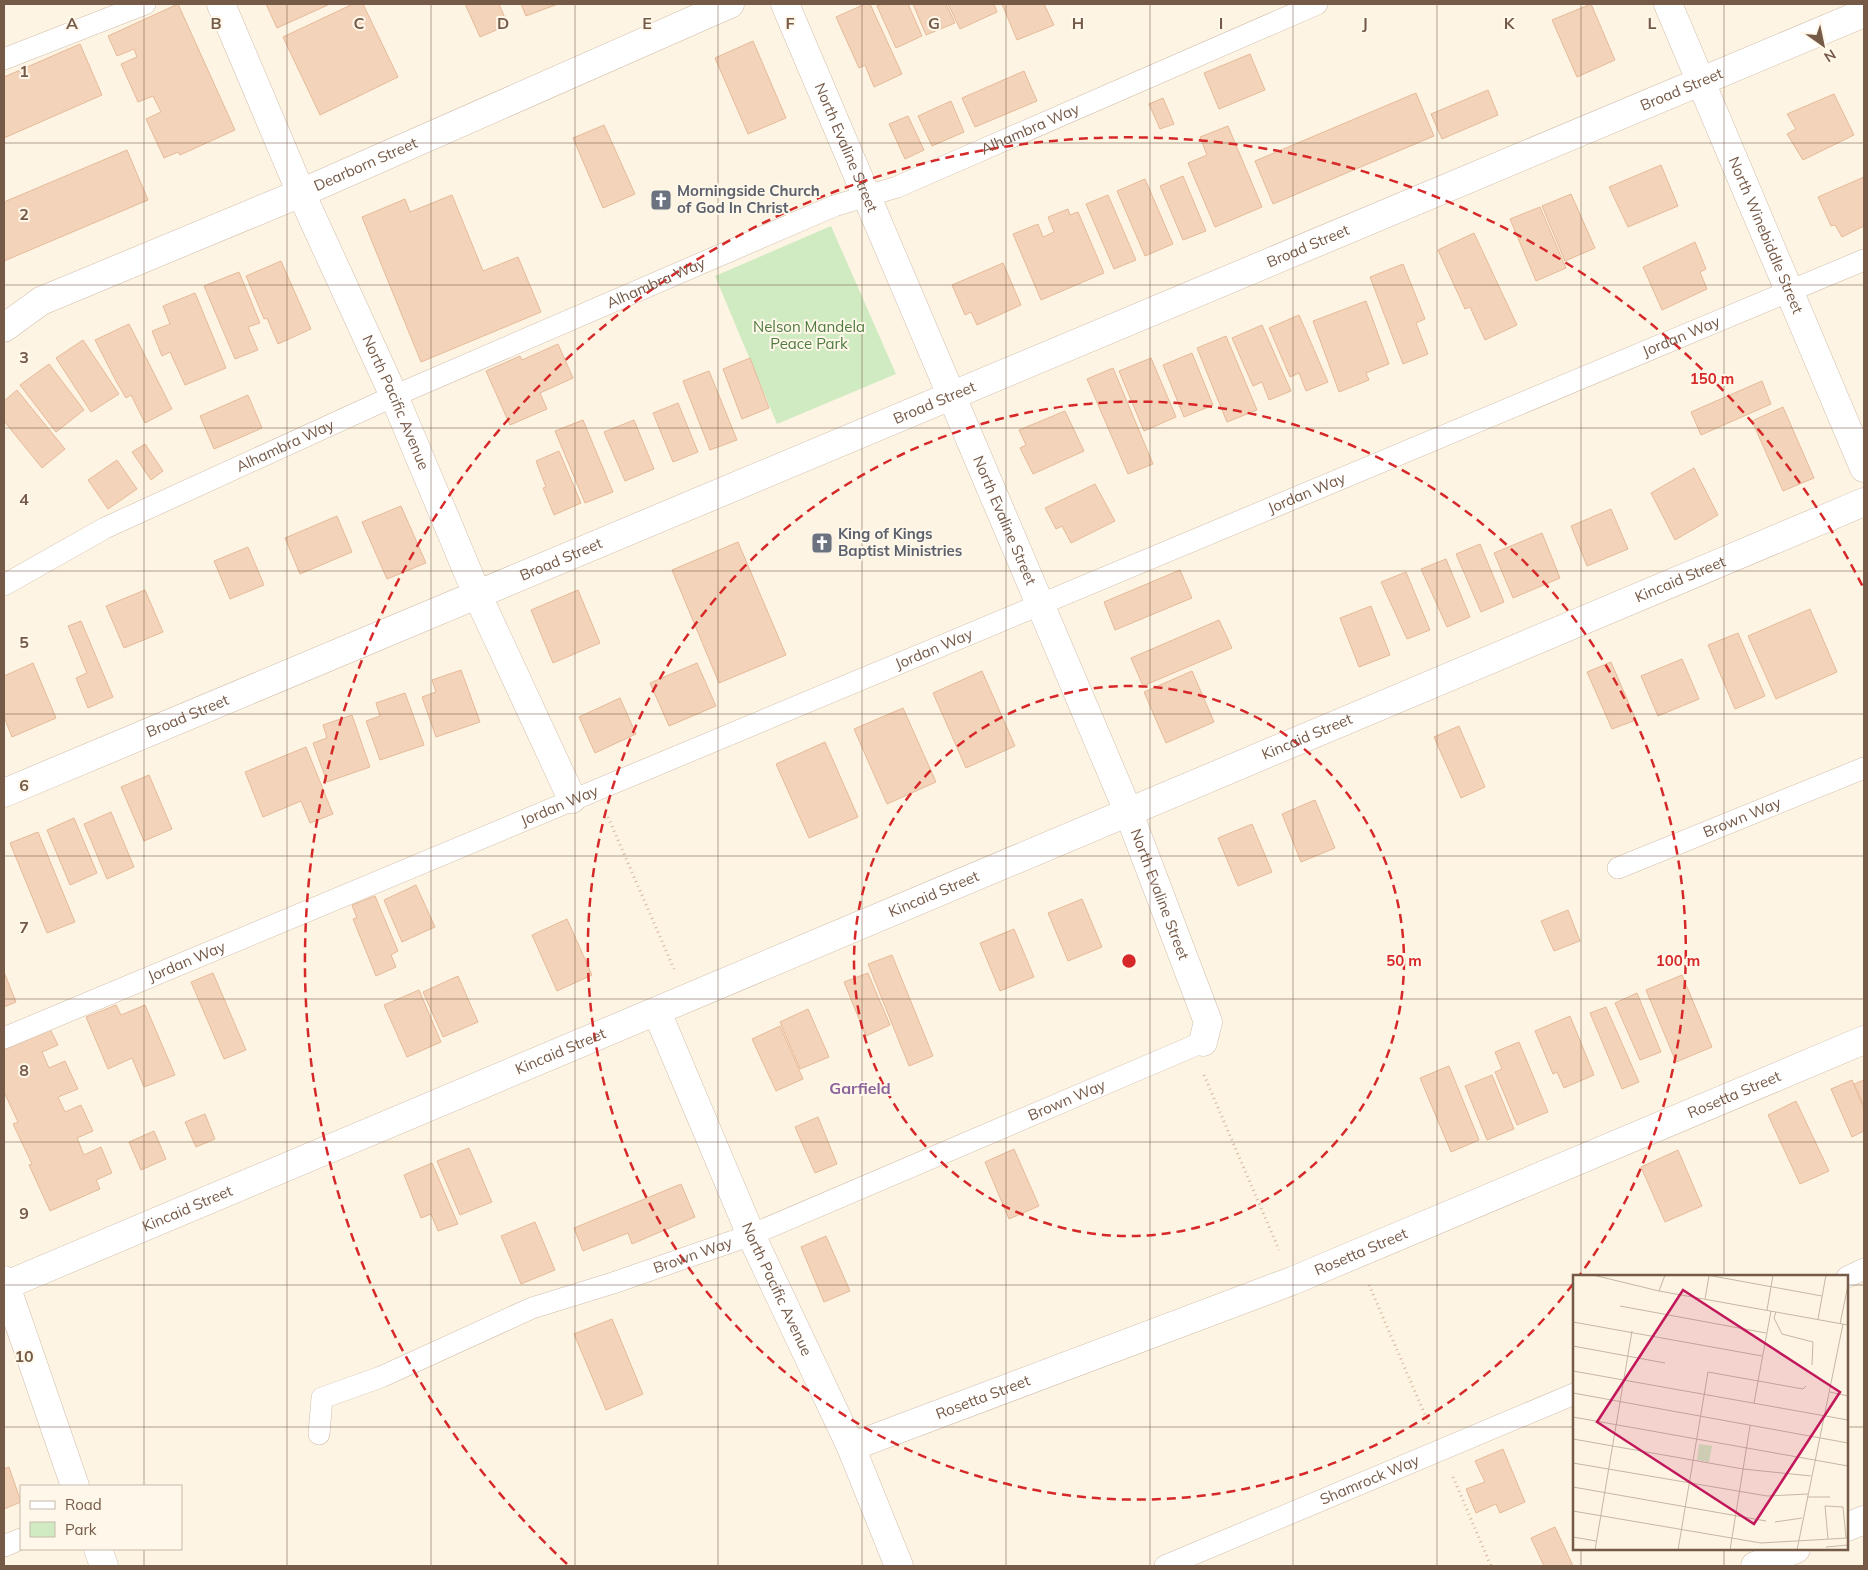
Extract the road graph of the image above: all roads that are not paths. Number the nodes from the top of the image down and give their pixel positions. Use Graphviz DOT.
graph roads {
  1 [pos="145,4"];
  2 [pos="221,4"];
  3 [pos="730,4"];
  4 [pos="785,4"];
  5 [pos="1317,4"];
  6 [pos="1668,4"];
  7 [pos="1864,13"];
  8 [pos="4,59"];
  9 [pos="1702,81"];
  10 [pos="301,193"];
  11 [pos="865,197"];
  12 [pos="1864,260"];
  13 [pos="1790,291"];
  14 [pos="4,328"];
  15 [pos="394,396"];
  16 [pos="952,396"];
  17 [pos="1864,468"];
  18 [pos="1864,502"];
  19 [pos="4,585"];
  20 [pos="477,594"];
  21 [pos="1041,604"];
  22 [pos="1864,768"];
  23 [pos="4,793"];
  24 [pos="572,799"];
  25 [pos="1128,811"];
  26 [pos="1618,868"];
  27 [pos="658,1012"];
  28 [pos="4,1038"];
  29 [pos="1864,1040"];
  30 [pos="1203,1042"];
  31 [pos="751,1235"];
  32 [pos="1864,1270"];
  33 [pos="1848,1277"];
  34 [pos="4,1284"];
  35 [pos="1573,1394"];
  36 [pos="319,1434"];
  37 [pos="851,1447"];
  38 [pos="75,1485"];
  39 [pos="1864,1520"];
  40 [pos="1848,1527"];
  41 [pos="20,1539"];
  42 [pos="4,1546"];
  43 [pos="98,1550"];
  44 [pos="1794,1550"];
  45 [pos="104,1566"];
  46 [pos="899,1566"];
  47 [pos="1165,1566"];
  48 [pos="1755,1566"];
  1 -- 8 [label="lane"];
  2 -- 10 [label="street, North Pacific Avenue"];
  3 -- 10 [label="street, Dearborn Street"];
  4 -- 11 [label="street, North Evaline Street"];
  5 -- 11 [label="lane, Alhambra Way"];
  6 -- 9 [label="street, North Winebiddle Street"];
  7 -- 9 [label="street, Broad Street"];
  9 -- 13 [label="street, North Winebiddle Street"];
  9 -- 16 [label="street, Broad Street"];
  10 -- 14 [label="street, Dearborn Street"];
  10 -- 15 [label="street, North Pacific Avenue"];
  11 -- 15 [label="lane, Alhambra Way"];
  11 -- 16 [label="street, North Evaline Street"];
  12 -- 13 [label="lane, Jordan Way"];
  13 -- 17 [label="street, North Winebiddle Street"];
  13 -- 21 [label="lane, Jordan Way"];
  15 -- 19 [label="lane, Alhambra Way"];
  15 -- 20 [label="street, North Pacific Avenue"];
  16 -- 20 [label="street, Broad Street"];
  16 -- 21 [label="street, North Evaline Street"];
  18 -- 25 [label="street, Kincaid Street"];
  20 -- 23 [label="street, Broad Street"];
  20 -- 24 [label="street, North Pacific Avenue"];
  21 -- 24 [label="lane, Jordan Way"];
  21 -- 25 [label="street, North Evaline Street"];
  22 -- 26 [label="lane, Brown Way"];
  24 -- 28 [label="lane, Jordan Way"];
  25 -- 27 [label="street, Kincaid Street"];
  25 -- 30 [label="street, North Evaline Street"];
  27 -- 31 [label="street, North Pacific Avenue"];
  27 -- 34 [label="street, Kincaid Street"];
  29 -- 37 [label="street, Rosetta Street"];
  30 -- 31 [label="lane, Brown Way"];
  31 -- 36 [label="lane, Brown Way"];
  31 -- 37 [label="street, North Pacific Avenue"];
  32 -- 33 [label="lane"];
  34 -- 38 [label="street"];
  35 -- 47 [label="lane, Shamrock Way"];
  37 -- 46 [label="street, North Pacific Avenue"];
  39 -- 40 [label="street"];
  41 -- 42 [label="lane"];
  43 -- 45 [label="street"];
  44 -- 48 [label="street"];
}
